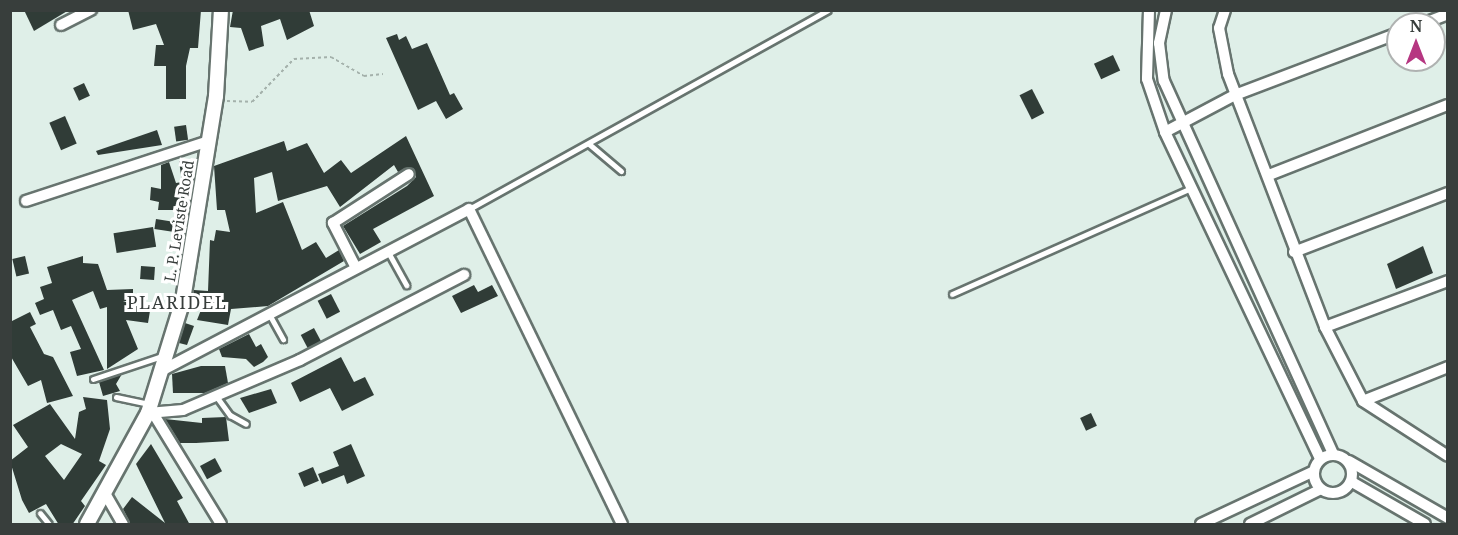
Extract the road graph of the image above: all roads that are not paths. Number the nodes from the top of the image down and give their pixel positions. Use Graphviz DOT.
graph roads {
  1 [pos="91,10"];
  2 [pos="221,10"];
  3 [pos="828,10"];
  4 [pos="1149,10"];
  5 [pos="1166,10"];
  6 [pos="1225,10"];
  7 [pos="62,25"];
  8 [pos="1386,38"];
  9 [pos="1235,95"];
  10 [pos="1448,105"];
  11 [pos="1181,122"];
  12 [pos="1165,132"];
  13 [pos="209,141"];
  14 [pos="590,144"];
  15 [pos="621,171"];
  16 [pos="409,174"];
  17 [pos="1269,176"];
  18 [pos="1189,189"];
  19 [pos="1448,193"];
  20 [pos="26,201"];
  21 [pos="469,209"];
  22 [pos="388,252"];
  23 [pos="1294,252"];
  24 [pos="356,268"];
  25 [pos="464,275"];
  26 [pos="1448,280"];
  27 [pos="406,285"];
  28 [pos="952,294"];
  29 [pos="269,314"];
  30 [pos="1325,327"];
  31 [pos="283,339"];
  32 [pos="166,355"];
  33 [pos="1448,368"];
  34 [pos="161,371"];
  35 [pos="93,379"];
  36 [pos="216,396"];
  37 [pos="116,397"];
  38 [pos="1363,400"];
  39 [pos="151,410"];
  40 [pos="246,424"];
  41 [pos="1334,454"];
  42 [pos="1448,456"];
  43 [pos="1320,459"];
  44 [pos="1346,459"];
  45 [pos="1314,471"];
  46 [pos="1352,482"];
  47 [pos="1321,489"];
  48 [pos="106,495"];
  49 [pos="40,513"];
  50 [pos="1448,518"];
  51 [pos="222,524"];
  52 [pos="49,525"];
  53 [pos="87,525"];
  54 [pos="123,525"];
  55 [pos="622,525"];
  56 [pos="1201,525"];
  57 [pos="1250,525"];
  58 [pos="1425,525"];
  1 -- 7 [label="street"];
  2 -- 13 [label="main road, L. P. Leviste Road"];
  3 -- 14 [label="lane"];
  4 -- 12 [label="street"];
  5 -- 11 [label="street"];
  6 -- 9 [label="street"];
  8 -- 9 [label="street"];
  9 -- 11 [label="street"];
  9 -- 17 [label="street"];
  10 -- 17 [label="street"];
  11 -- 12 [label="street"];
  11 -- 41 [label="street"];
  12 -- 18 [label="street"];
  13 -- 20 [label="street"];
  13 -- 32 [label="main road, L. P. Leviste Road"];
  14 -- 15 [label="lane"];
  14 -- 21 [label="lane"];
  16 -- 24 [label="street"];
  17 -- 23 [label="street"];
  18 -- 28 [label="lane"];
  18 -- 43 [label="street"];
  19 -- 23 [label="street"];
  21 -- 22 [label="street"];
  21 -- 55 [label="street"];
  22 -- 24 [label="street"];
  22 -- 27 [label="lane"];
  23 -- 30 [label="street"];
  24 -- 29 [label="street"];
  25 -- 36 [label="street"];
  26 -- 30 [label="street"];
  29 -- 31 [label="lane"];
  29 -- 34 [label="street"];
  30 -- 38 [label="street"];
  32 -- 34 [label="main road, L. P. Leviste Road"];
  32 -- 35 [label="lane"];
  33 -- 38 [label="street"];
  34 -- 39 [label="main road, L. P. Leviste Road"];
  36 -- 39 [label="street"];
  36 -- 40 [label="lane"];
  37 -- 39 [label="lane"];
  38 -- 42 [label="street"];
  39 -- 48 [label="main road, L. P. Leviste Road"];
  39 -- 51 [label="street"];
  41 -- 43 [label="street"];
  41 -- 44 [label="street"];
  43 -- 45 [label="street"];
  44 -- 46 [label="street"];
  44 -- 50 [label="street"];
  45 -- 47 [label="street"];
  45 -- 56 [label="street"];
  46 -- 47 [label="street"];
  46 -- 58 [label="street"];
  47 -- 57 [label="street"];
  48 -- 53 [label="main road, L. P. Leviste Road"];
  48 -- 54 [label="street"];
  49 -- 52 [label="lane"];
}
